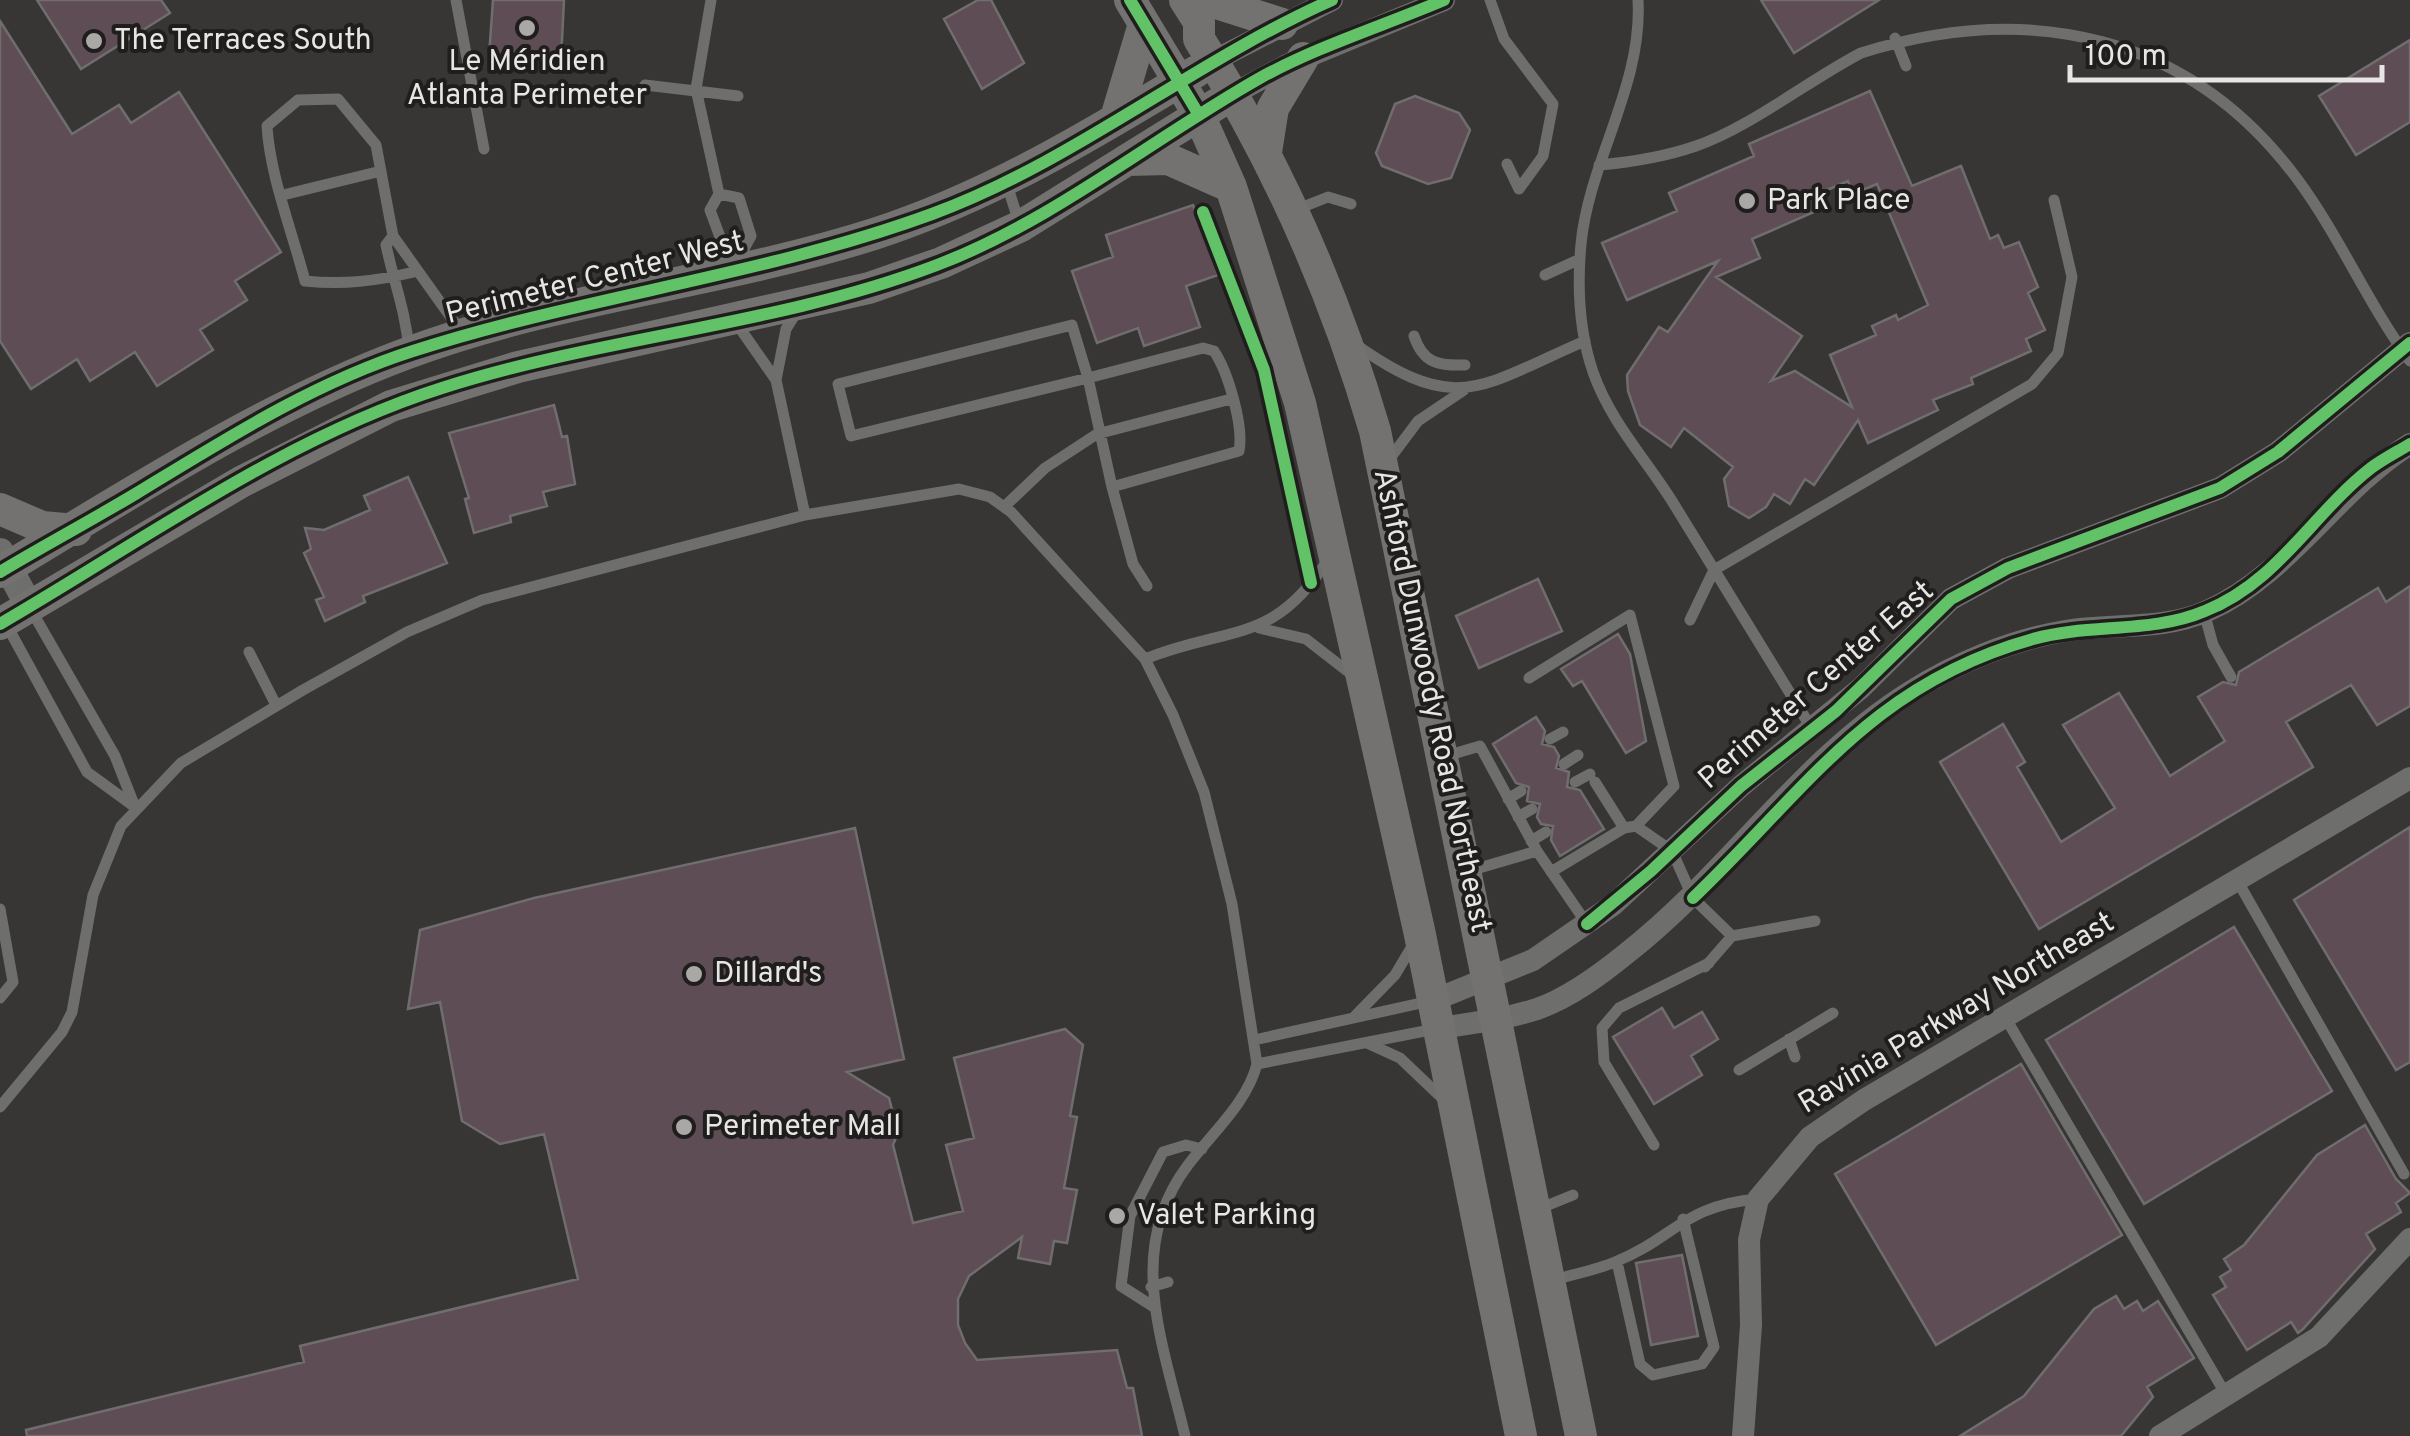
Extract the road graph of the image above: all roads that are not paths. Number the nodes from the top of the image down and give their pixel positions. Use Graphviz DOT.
graph roads {
  1 [pos="456,0"];
  2 [pos="711,0"];
  3 [pos="1186,0"];
  4 [pos="1207,0"];
  5 [pos="1490,0"];
  6 [pos="1638,0"];
  7 [pos="1438,2"];
  8 [pos="1317,3"];
  9 [pos="1398,8"];
  10 [pos="1137,12"];
  11 [pos="2035,16"];
  12 [pos="1962,18"];
  13 [pos="1282,24"];
  14 [pos="1896,38"];
  15 [pos="1303,58"];
  16 [pos="1213,61"];
  17 [pos="1906,66"];
  18 [pos="1180,82"];
  19 [pos="645,85"];
  20 [pos="696,90"];
  21 [pos="1233,94"];
  22 [pos="738,96"];
  23 [pos="1200,115"];
  24 [pos="1116,118"];
  25 [pos="484,148"];
  26 [pos="1266,152"];
  27 [pos="1127,160"];
  28 [pos="1507,164"];
  29 [pos="1600,165"];
  30 [pos="382,170"];
  31 [pos="1006,182"];
  32 [pos="1231,187"];
  33 [pos="718,194"];
  34 [pos="283,195"];
  35 [pos="2054,200"];
  36 [pos="1350,204"];
  37 [pos="1294,210"];
  38 [pos="1020,226"];
  39 [pos="393,236"];
  40 [pos="1580,259"];
  41 [pos="742,262"];
  42 [pos="414,272"];
  43 [pos="1545,275"];
  44 [pos="394,277"];
  45 [pos="800,304"];
  46 [pos="746,318"];
  47 [pos="466,335"];
  48 [pos="1414,336"];
  49 [pos="1345,337"];
  50 [pos="1585,341"];
  51 [pos="2407,351"];
  52 [pos="409,352"];
  53 [pos="1465,365"];
  54 [pos="1088,378"];
  55 [pos="776,380"];
  56 [pos="1464,390"];
  57 [pos="1231,399"];
  58 [pos="1097,434"];
  59 [pos="2410,444"];
  60 [pos="1384,468"];
  61 [pos="1112,487"];
  62 [pos="1004,507"];
  63 [pos="0,509"];
  64 [pos="805,515"];
  65 [pos="76,530"];
  66 [pos="1334,550"];
  67 [pos="3,564"];
  68 [pos="1714,570"];
  69 [pos="1147,586"];
  70 [pos="2204,612"];
  71 [pos="8,616"];
  72 [pos="1690,620"];
  73 [pos="1259,628"];
  74 [pos="249,652"];
  75 [pos="1145,658"];
  76 [pos="2231,677"];
  77 [pos="1528,678"];
  78 [pos="1361,683"];
  79 [pos="276,705"];
  80 [pos="1864,724"];
  81 [pos="1812,729"];
  82 [pos="1563,732"];
  83 [pos="1550,740"];
  84 [pos="1578,755"];
  85 [pos="1442,757"];
  86 [pos="1564,764"];
  87 [pos="2410,778"];
  88 [pos="1576,782"];
  89 [pos="1799,786"];
  90 [pos="1521,790"];
  91 [pos="1605,797"];
  92 [pos="1508,799"];
  93 [pos="1590,806"];
  94 [pos="136,807"];
  95 [pos="1532,809"];
  96 [pos="1518,817"];
  97 [pos="1630,827"];
  98 [pos="1546,832"];
  99 [pos="1534,846"];
  100 [pos="1672,851"];
  101 [pos="1465,872"];
  102 [pos="1551,872"];
  103 [pos="2237,880"];
  104 [pos="1693,898"];
  105 [pos="0,910"];
  106 [pos="1816,920"];
  107 [pos="1588,924"];
  108 [pos="1420,930"];
  109 [pos="1732,936"];
  110 [pos="1708,962"];
  111 [pos="1696,978"];
  112 [pos="1489,981"];
  113 [pos="0,998"];
  114 [pos="1832,1013"];
  115 [pos="1437,1014"];
  116 [pos="2005,1017"];
  117 [pos="1497,1018"];
  118 [pos="1352,1019"];
  119 [pos="1254,1040"];
  120 [pos="1790,1040"];
  121 [pos="1367,1043"];
  122 [pos="1796,1056"];
  123 [pos="1258,1064"];
  124 [pos="1738,1070"];
  125 [pos="0,1107"];
  126 [pos="1457,1115"];
  127 [pos="1654,1145"];
  128 [pos="1202,1149"];
  129 [pos="2404,1174"];
  130 [pos="1573,1194"];
  131 [pos="1758,1199"];
  132 [pos="1536,1210"];
  133 [pos="1683,1219"];
  134 [pos="2410,1238"];
  135 [pos="1618,1262"];
  136 [pos="1550,1281"];
  137 [pos="1168,1282"];
  138 [pos="1151,1286"];
  139 [pos="1154,1307"];
  140 [pos="2225,1393"];
  141 [pos="1185,1436"];
  142 [pos="1521,1436"];
  143 [pos="1581,1436"];
  144 [pos="1743,1436"];
  145 [pos="2160,1436"];
  1 -- 25 [label="lane"];
  2 -- 20 [label="lane"];
  3 -- 16 [label="main road, Ashford Dunwoody Road Northeast"];
  4 -- 13 [label="main road"];
  5 -- 28 [label="lane"];
  6 -- 29 [label="lane"];
  7 -- 9 [label="street"];
  8 -- 13 [label="street"];
  9 -- 15 [label="street"];
  10 -- 18 [label="main road, Ashford Dunwoody Road Northeast"];
  10 -- 24 [label="main road"];
  11 -- 51 [label="lane"];
  12 -- 14 [label="lane"];
  13 -- 16 [label="street"];
  14 -- 17 [label="lane"];
  14 -- 29 [label="lane"];
  15 -- 21 [label="street"];
  15 -- 26 [label="main road"];
  16 -- 18 [label="main road, Perimeter Center West"];
  16 -- 21 [label="main road, Ashford Dunwoody Road Northeast"];
  18 -- 23 [label="main road, Ashford Dunwoody Road Northeast"];
  18 -- 24 [label="main road, Perimeter Center West"];
  19 -- 20 [label="lane"];
  20 -- 22 [label="lane"];
  20 -- 33 [label="lane"];
  21 -- 23 [label="main road"];
  21 -- 26 [label="main road, Ashford Dunwoody Road Northeast"];
  23 -- 27 [label="main road"];
  23 -- 32 [label="main road, Ashford Dunwoody Road Northeast"];
  24 -- 31 [label="main road, Perimeter Center West"];
  26 -- 37 [label="main road, Ashford Dunwoody Road Northeast"];
  27 -- 32 [label="main road"];
  27 -- 38 [label="main road"];
  29 -- 40 [label="lane"];
  30 -- 34 [label="lane"];
  30 -- 34 [label="lane"];
  30 -- 39 [label="lane"];
  31 -- 38 [label="lane"];
  31 -- 41 [label="main road, Perimeter Center West"];
  32 -- 66 [label="main road, Ashford Dunwoody Road Northeast"];
  33 -- 41 [label="lane"];
  33 -- 41 [label="lane"];
  34 -- 44 [label="lane"];
  35 -- 68 [label="lane"];
  36 -- 37 [label="lane"];
  37 -- 49 [label="main road, Ashford Dunwoody Road Northeast"];
  38 -- 45 [label="main road"];
  39 -- 42 [label="lane"];
  39 -- 44 [label="lane"];
  40 -- 43 [label="lane"];
  40 -- 50 [label="lane"];
  41 -- 46 [label="main road"];
  41 -- 47 [label="main road, Perimeter Center West"];
  42 -- 44 [label="lane"];
  42 -- 47 [label="lane"];
  44 -- 52 [label="lane"];
  45 -- 46 [label="main road"];
  45 -- 55 [label="lane"];
  46 -- 55 [label="lane"];
  46 -- 71 [label="main road"];
  47 -- 52 [label="main road, Perimeter Center West"];
  48 -- 53 [label="lane"];
  49 -- 56 [label="lane"];
  49 -- 60 [label="main road, Ashford Dunwoody Road Northeast"];
  50 -- 56 [label="lane"];
  50 -- 68 [label="lane"];
  51 -- 81 [label="street, Perimeter Center East"];
  52 -- 65 [label="main road, Perimeter Center West"];
  54 -- 54 [label="lane"];
  54 -- 57 [label="lane"];
  54 -- 58 [label="lane"];
  55 -- 64 [label="lane"];
  56 -- 60 [label="lane"];
  57 -- 58 [label="lane"];
  57 -- 61 [label="lane"];
  58 -- 61 [label="lane"];
  58 -- 62 [label="lane"];
  59 -- 70 [label="street, Perimeter Center East"];
  60 -- 85 [label="main road, Ashford Dunwoody Road Northeast"];
  61 -- 69 [label="lane"];
  62 -- 64 [label="lane"];
  62 -- 75 [label="lane"];
  63 -- 65 [label="main road"];
  64 -- 79 [label="lane"];
  65 -- 67 [label="main road, Perimeter Center West"];
  66 -- 73 [label="lane"];
  66 -- 78 [label="main road, Ashford Dunwoody Road Northeast"];
  67 -- 71 [label="street"];
  68 -- 72 [label="lane"];
  68 -- 81 [label="lane"];
  70 -- 76 [label="lane"];
  70 -- 80 [label="street, Perimeter Center East"];
  71 -- 94 [label="lane"];
  71 -- 94 [label="lane"];
  73 -- 75 [label="lane"];
  73 -- 78 [label="lane"];
  74 -- 79 [label="lane"];
  75 -- 119 [label="lane"];
  77 -- 97 [label="lane"];
  78 -- 108 [label="main road, Ashford Dunwoody Road Northeast"];
  79 -- 94 [label="lane"];
  80 -- 81 [label="street"];
  80 -- 89 [label="street, Perimeter Center East"];
  81 -- 89 [label="street"];
  81 -- 100 [label="street, Perimeter Center East"];
  82 -- 83 [label="lane"];
  84 -- 86 [label="lane"];
  85 -- 92 [label="lane"];
  85 -- 101 [label="main road, Ashford Dunwoody Road Northeast"];
  87 -- 103 [label="street, Ravinia Parkway Northeast"];
  88 -- 91 [label="lane"];
  89 -- 104 [label="street, Perimeter Center East"];
  90 -- 92 [label="lane"];
  91 -- 93 [label="lane"];
  91 -- 97 [label="lane"];
  92 -- 96 [label="lane"];
  94 -- 125 [label="lane"];
  95 -- 96 [label="lane"];
  96 -- 99 [label="lane"];
  97 -- 100 [label="lane"];
  97 -- 102 [label="lane"];
  98 -- 99 [label="lane"];
  99 -- 101 [label="lane"];
  99 -- 102 [label="lane"];
  100 -- 104 [label="lane"];
  100 -- 107 [label="street, Perimeter Center East"];
  101 -- 112 [label="main road, Ashford Dunwoody Road Northeast"];
  102 -- 107 [label="lane"];
  103 -- 116 [label="street, Ravinia Parkway Northeast"];
  103 -- 129 [label="lane"];
  104 -- 109 [label="lane"];
  104 -- 117 [label="street, Perimeter Center East"];
  105 -- 113 [label="lane"];
  106 -- 109 [label="lane"];
  107 -- 112 [label="street, Perimeter Center East"];
  108 -- 115 [label="main road, Ashford Dunwoody Road Northeast"];
  108 -- 118 [label="lane"];
  109 -- 110 [label="lane"];
  110 -- 111 [label="lane"];
  110 -- 127 [label="lane"];
  112 -- 115 [label="street, Perimeter Center East"];
  112 -- 117 [label="main road, Ashford Dunwoody Road Northeast"];
  114 -- 120 [label="lane"];
  115 -- 117 [label="street, Perimeter Center East"];
  115 -- 118 [label="lane"];
  115 -- 121 [label="lane"];
  115 -- 126 [label="main road, Ashford Dunwoody Road Northeast"];
  116 -- 131 [label="street, Ravinia Parkway Northeast"];
  116 -- 140 [label="lane"];
  117 -- 132 [label="main road, Ashford Dunwoody Road Northeast"];
  118 -- 119 [label="lane"];
  119 -- 123 [label="lane"];
  120 -- 122 [label="lane"];
  120 -- 124 [label="lane"];
  121 -- 123 [label="lane"];
  121 -- 126 [label="lane"];
  123 -- 128 [label="lane"];
  126 -- 142 [label="main road, Ashford Dunwoody Road Northeast"];
  128 -- 138 [label="lane"];
  128 -- 139 [label="lane"];
  130 -- 132 [label="lane"];
  131 -- 133 [label="lane"];
  131 -- 144 [label="street, Ravinia Parkway Northeast"];
  132 -- 136 [label="main road, Ashford Dunwoody Road Northeast"];
  133 -- 135 [label="lane"];
  133 -- 135 [label="lane"];
  134 -- 140 [label="street"];
  135 -- 136 [label="lane"];
  136 -- 143 [label="main road, Ashford Dunwoody Road Northeast"];
  137 -- 138 [label="lane"];
  138 -- 139 [label="lane"];
  139 -- 141 [label="lane"];
  140 -- 145 [label="street"];
}
